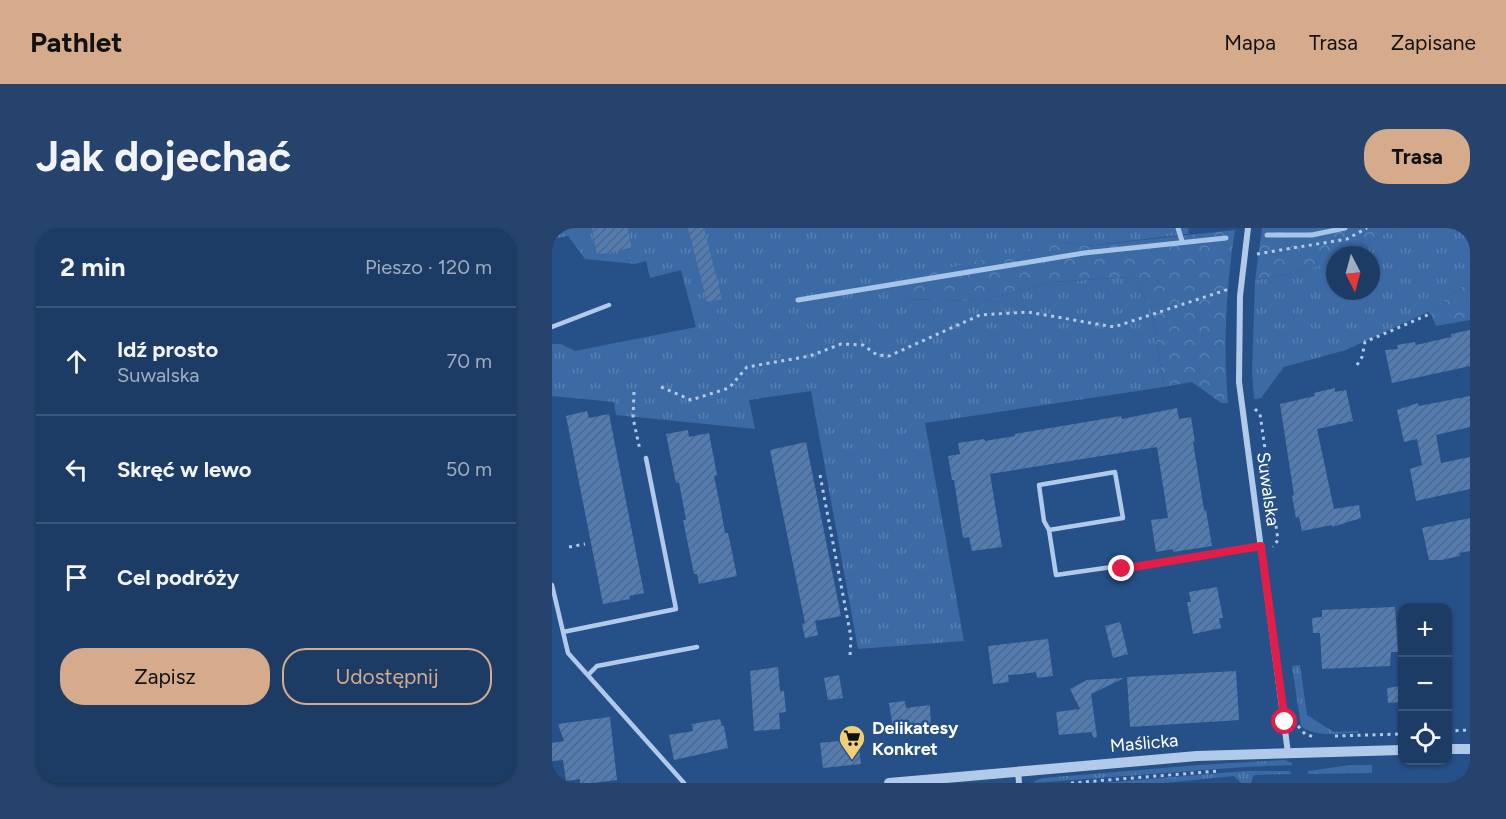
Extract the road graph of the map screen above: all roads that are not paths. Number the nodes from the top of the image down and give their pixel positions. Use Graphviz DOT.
graph roads {
  1 [pos="1248,228"];
  2 [pos="609,305"];
  3 [pos="552,327"];
  4 [pos="646,458"];
  5 [pos="1049,530"];
  6 [pos="1261,546"];
  7 [pos="552,585"];
  8 [pos="563,632"];
  9 [pos="697,648"];
  10 [pos="588,675"];
  11 [pos="1452,749"];
  12 [pos="1470,749"];
  13 [pos="1398,750"];
  14 [pos="1288,753"];
  15 [pos="1018,770"];
  16 [pos="917,782"];
  17 [pos="684,783"];
  18 [pos="889,783"];
  19 [pos="1019,783"];
  1 -- 6 [label="street, Suwalska"];
  2 -- 3 [label="lane"];
  4 -- 8 [label="lane"];
  5 -- 5 [label="lane"];
  5 -- 6 [label="lane"];
  6 -- 14 [label="street, Suwalska"];
  7 -- 8 [label="lane"];
  8 -- 10 [label="lane"];
  9 -- 10 [label="lane"];
  10 -- 17 [label="lane"];
  11 -- 12 [label="street"];
  13 -- 14 [label="street, Maślicka"];
  14 -- 15 [label="street, Maślicka"];
  15 -- 16 [label="street, Maślicka"];
  15 -- 19 [label="street"];
  16 -- 18 [label="street, Maślicka"];
}
